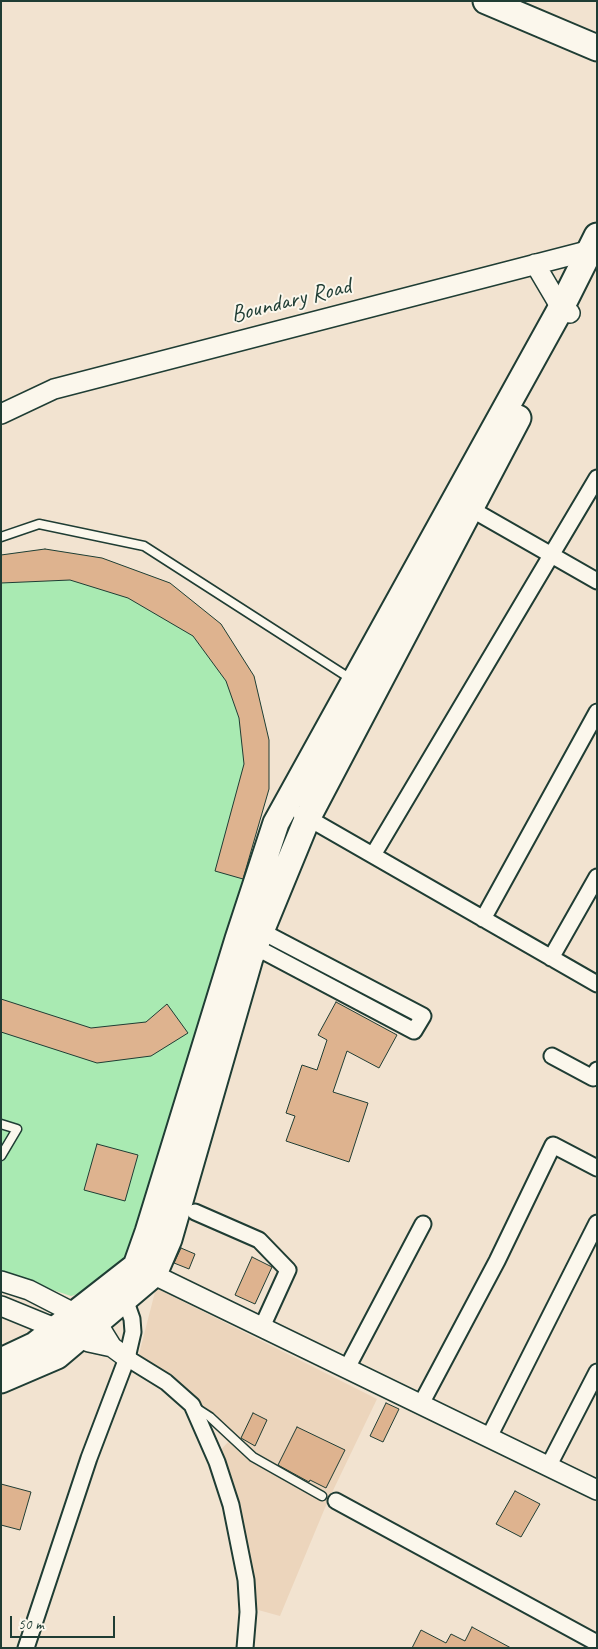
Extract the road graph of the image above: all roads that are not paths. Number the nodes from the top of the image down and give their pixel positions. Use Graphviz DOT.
graph roads {
  1 [pos="486,1"];
  2 [pos="597,48"];
  3 [pos="595,251"];
  4 [pos="535,264"];
  5 [pos="566,311"];
  6 [pos="1,414"];
  7 [pos="597,478"];
  8 [pos="463,504"];
  9 [pos="1,537"];
  10 [pos="552,555"];
  11 [pos="597,581"];
  12 [pos="364,686"];
  13 [pos="597,712"];
  14 [pos="285,808"];
  15 [pos="308,817"];
  16 [pos="373,855"];
  17 [pos="597,877"];
  18 [pos="483,919"];
  19 [pos="251,938"];
  20 [pos="551,958"];
  21 [pos="597,984"];
  22 [pos="552,1056"];
  23 [pos="597,1070"];
  24 [pos="1,1124"];
  25 [pos="1,1156"];
  26 [pos="597,1168"];
  27 [pos="195,1212"];
  28 [pos="597,1223"];
  29 [pos="423,1224"];
  30 [pos="145,1270"];
  31 [pos="1,1281"];
  32 [pos="124,1299"];
  33 [pos="1,1306"];
  34 [pos="76,1326"];
  35 [pos="262,1326"];
  36 [pos="119,1352"];
  37 [pos="1,1361"];
  38 [pos="348,1368"];
  39 [pos="597,1372"];
  40 [pos="1,1380"];
  41 [pos="421,1404"];
  42 [pos="192,1405"];
  43 [pos="489,1437"];
  44 [pos="548,1467"];
  45 [pos="596,1489"];
  46 [pos="329,1499"];
  47 [pos="597,1643"];
  48 [pos="26,1648"];
  49 [pos="245,1648"];
  1 -- 2 [label="main road"];
  3 -- 4 [label="street, Boundary Road"];
  3 -- 5 [label="main road"];
  4 -- 5 [label="street"];
  4 -- 6 [label="street, Boundary Road"];
  5 -- 8 [label="main road"];
  7 -- 10 [label="street"];
  8 -- 10 [label="street"];
  8 -- 12 [label="main road"];
  9 -- 12 [label="lane"];
  10 -- 11 [label="street"];
  10 -- 16 [label="street"];
  12 -- 14 [label="main road"];
  12 -- 15 [label="main road"];
  13 -- 18 [label="street"];
  14 -- 15 [label="street"];
  14 -- 19 [label="main road"];
  15 -- 16 [label="street"];
  15 -- 19 [label="main road"];
  16 -- 18 [label="street"];
  17 -- 20 [label="street"];
  18 -- 20 [label="street"];
  19 -- 19 [label="street"];
  19 -- 30 [label="main road"];
  20 -- 21 [label="street"];
  22 -- 23 [label="street"];
  24 -- 25 [label="lane"];
  26 -- 41 [label="street"];
  27 -- 35 [label="street"];
  28 -- 43 [label="street"];
  29 -- 38 [label="street"];
  30 -- 32 [label="main road"];
  30 -- 34 [label="main road"];
  30 -- 35 [label="street"];
  31 -- 34 [label="street"];
  32 -- 34 [label="main road"];
  32 -- 36 [label="street"];
  33 -- 34 [label="street"];
  34 -- 36 [label="street"];
  34 -- 37 [label="main road"];
  34 -- 40 [label="main road"];
  35 -- 38 [label="street"];
  36 -- 42 [label="street"];
  36 -- 48 [label="street"];
  38 -- 41 [label="street"];
  39 -- 44 [label="street"];
  41 -- 43 [label="street"];
  42 -- 46 [label="lane"];
  42 -- 49 [label="street"];
  43 -- 44 [label="street"];
  44 -- 45 [label="street"];
  46 -- 47 [label="street"];
}
